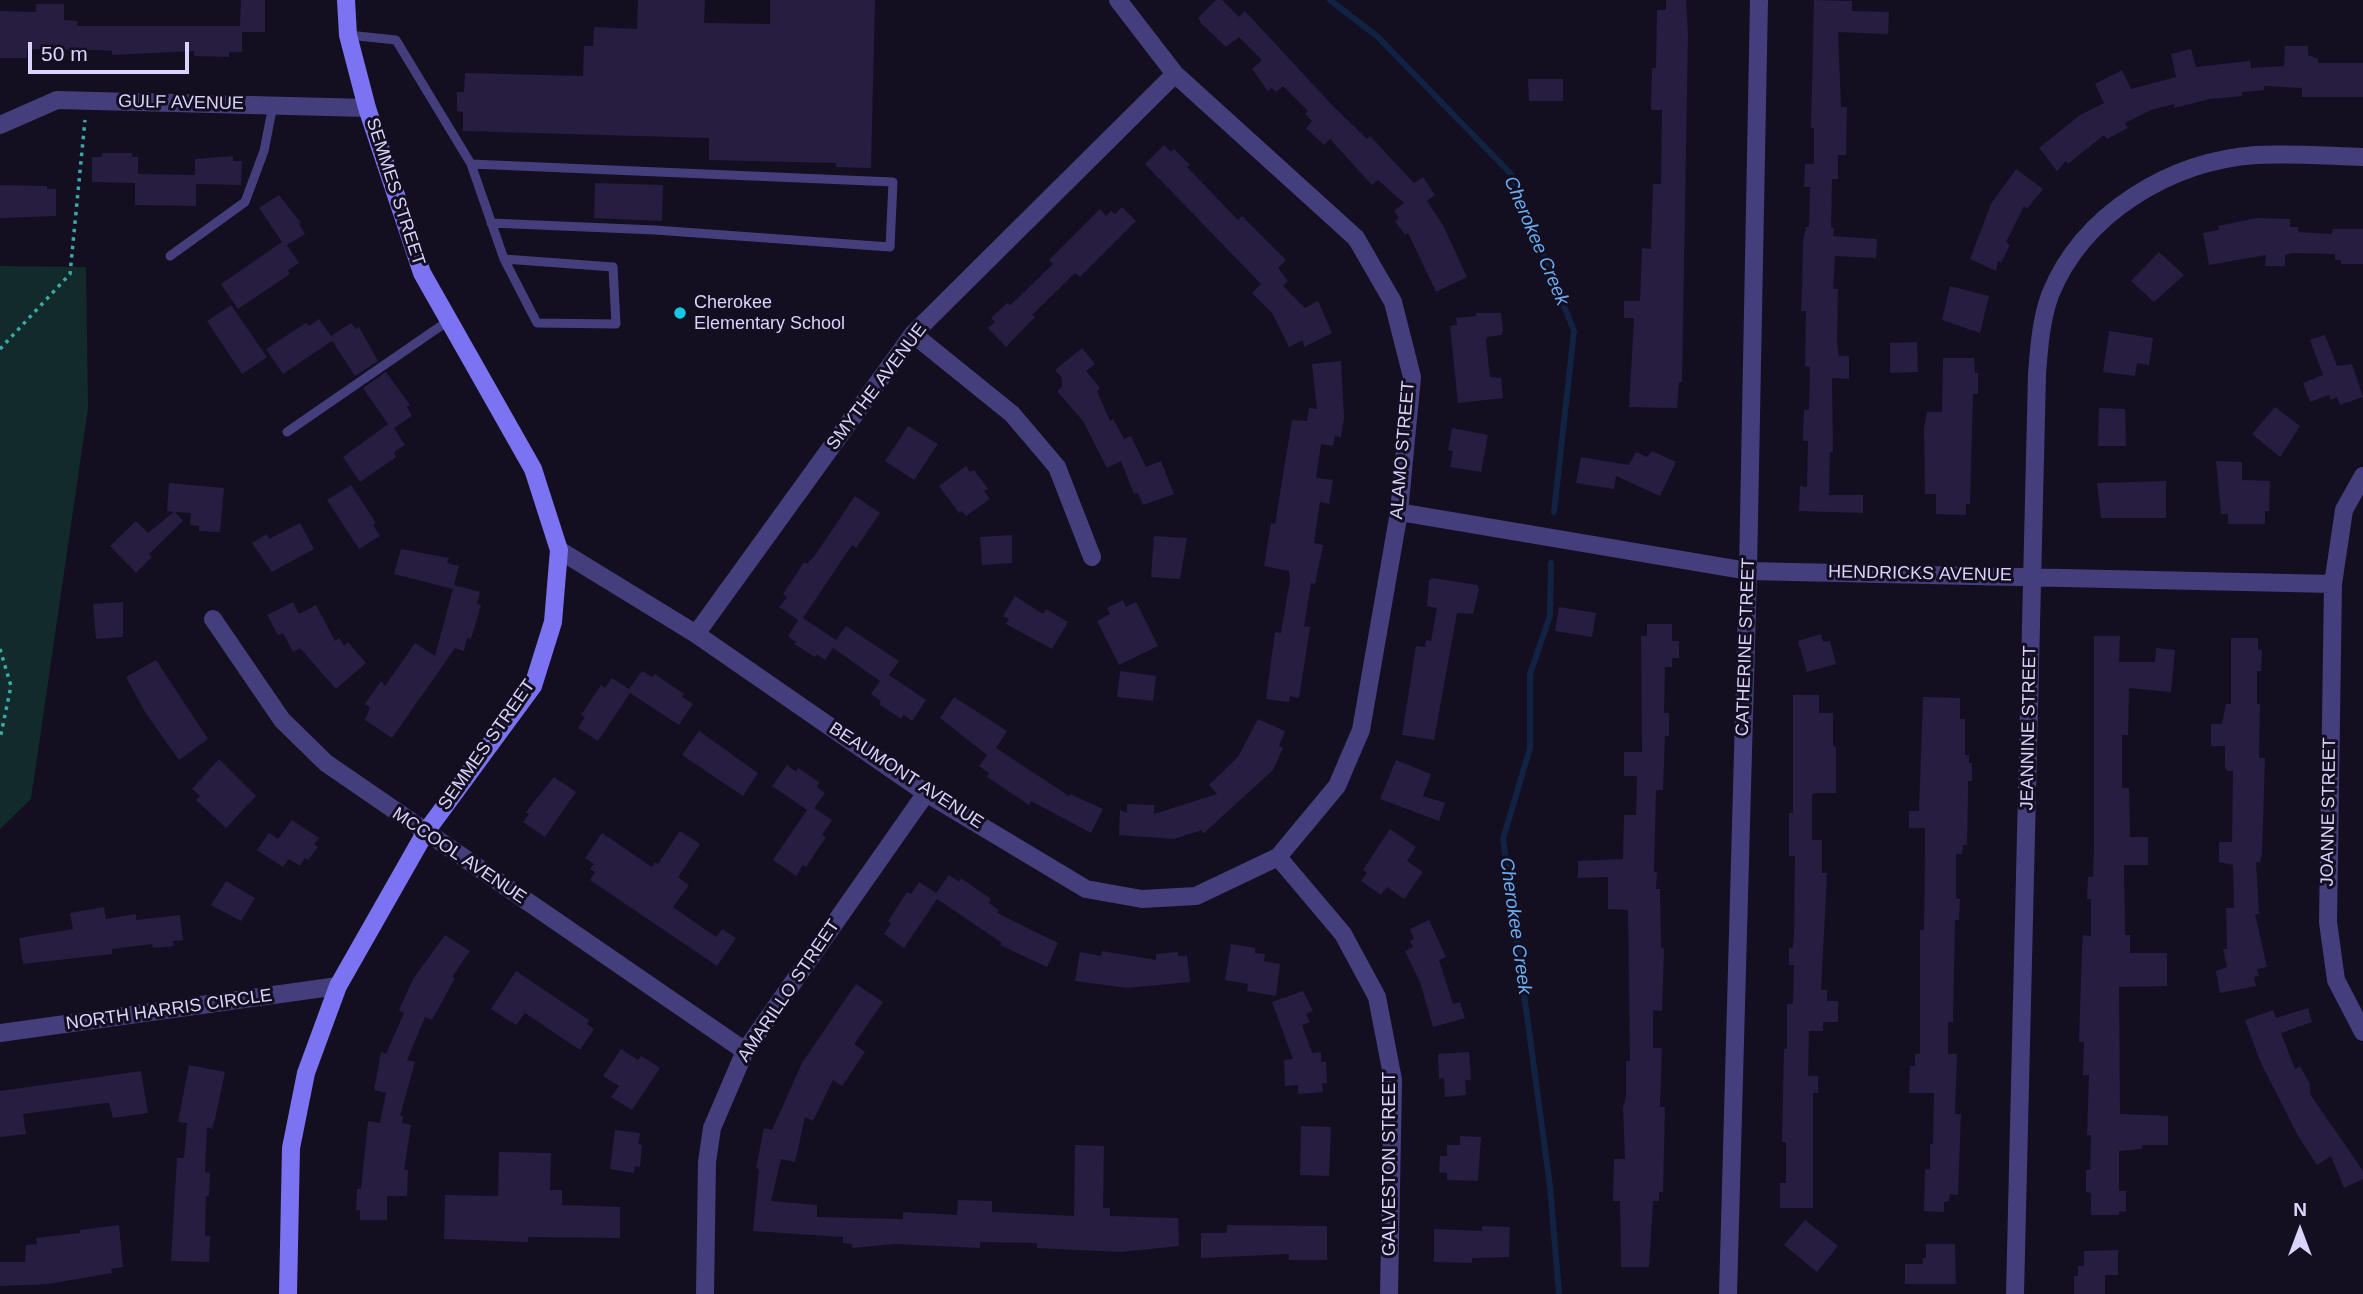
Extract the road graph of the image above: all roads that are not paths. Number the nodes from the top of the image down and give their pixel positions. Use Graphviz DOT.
graph roads {
  1 [pos="346,0"];
  2 [pos="1118,0"];
  3 [pos="1759,0"];
  4 [pos="348,35"];
  5 [pos="1175,74"];
  6 [pos="273,105"];
  7 [pos="367,108"];
  8 [pos="0,125"];
  9 [pos="2363,157"];
  10 [pos="471,164"];
  11 [pos="491,223"];
  12 [pos="170,256"];
  13 [pos="504,259"];
  14 [pos="448,321"];
  15 [pos="913,334"];
  16 [pos="287,432"];
  17 [pos="2363,476"];
  18 [pos="1399,512"];
  19 [pos="559,550"];
  20 [pos="1092,557"];
  21 [pos="1748,571"];
  22 [pos="2032,576"];
  23 [pos="2333,584"];
  24 [pos="213,619"];
  25 [pos="696,634"];
  26 [pos="926,793"];
  27 [pos="425,833"];
  28 [pos="1278,857"];
  29 [pos="338,986"];
  30 [pos="2363,1032"];
  31 [pos="0,1033"];
  32 [pos="745,1051"];
  33 [pos="288,1294"];
  34 [pos="705,1294"];
  35 [pos="1389,1294"];
  36 [pos="1728,1294"];
  37 [pos="2015,1294"];
  1 -- 4 [label="main road, SEMMES STREET"];
  2 -- 5 [label="street, ALAMO STREET"];
  3 -- 21 [label="street, CATHERINE STREET"];
  4 -- 7 [label="main road, SEMMES STREET"];
  4 -- 10 [label="lane"];
  5 -- 15 [label="street, SMYTHE AVENUE"];
  5 -- 18 [label="street, ALAMO STREET"];
  6 -- 7 [label="street, GULF AVENUE"];
  6 -- 8 [label="street, GULF AVENUE"];
  6 -- 12 [label="lane"];
  7 -- 14 [label="main road, SEMMES STREET"];
  9 -- 22 [label="street, JEANNINE STREET"];
  10 -- 11 [label="lane"];
  10 -- 11 [label="lane"];
  11 -- 13 [label="lane"];
  13 -- 13 [label="lane"];
  14 -- 16 [label="lane"];
  14 -- 19 [label="main road, SEMMES STREET"];
  15 -- 20 [label="street"];
  15 -- 25 [label="street, SMYTHE AVENUE"];
  17 -- 23 [label="street"];
  18 -- 21 [label="street, HENDRICKS AVENUE"];
  18 -- 28 [label="street, ALAMO STREET"];
  19 -- 25 [label="street, BEAUMONT AVENUE"];
  19 -- 27 [label="main road, SEMMES STREET"];
  21 -- 22 [label="street, HENDRICKS AVENUE"];
  21 -- 36 [label="street, CATHERINE STREET"];
  22 -- 23 [label="street, HENDRICKS AVENUE"];
  22 -- 37 [label="street, JEANNINE STREET"];
  23 -- 30 [label="street, JOANNE STREET"];
  24 -- 27 [label="street, MCCOOL AVENUE"];
  25 -- 26 [label="street, BEAUMONT AVENUE"];
  26 -- 28 [label="street, BEAUMONT AVENUE"];
  26 -- 32 [label="street, AMARILLO STREET"];
  27 -- 29 [label="main road, SEMMES STREET"];
  27 -- 32 [label="street, MCCOOL AVENUE"];
  28 -- 35 [label="street, GALVESTON STREET"];
  29 -- 31 [label="street, NORTH HARRIS CIRCLE"];
  29 -- 33 [label="main road, SEMMES STREET"];
  32 -- 34 [label="street, AMARILLO STREET"];
}
